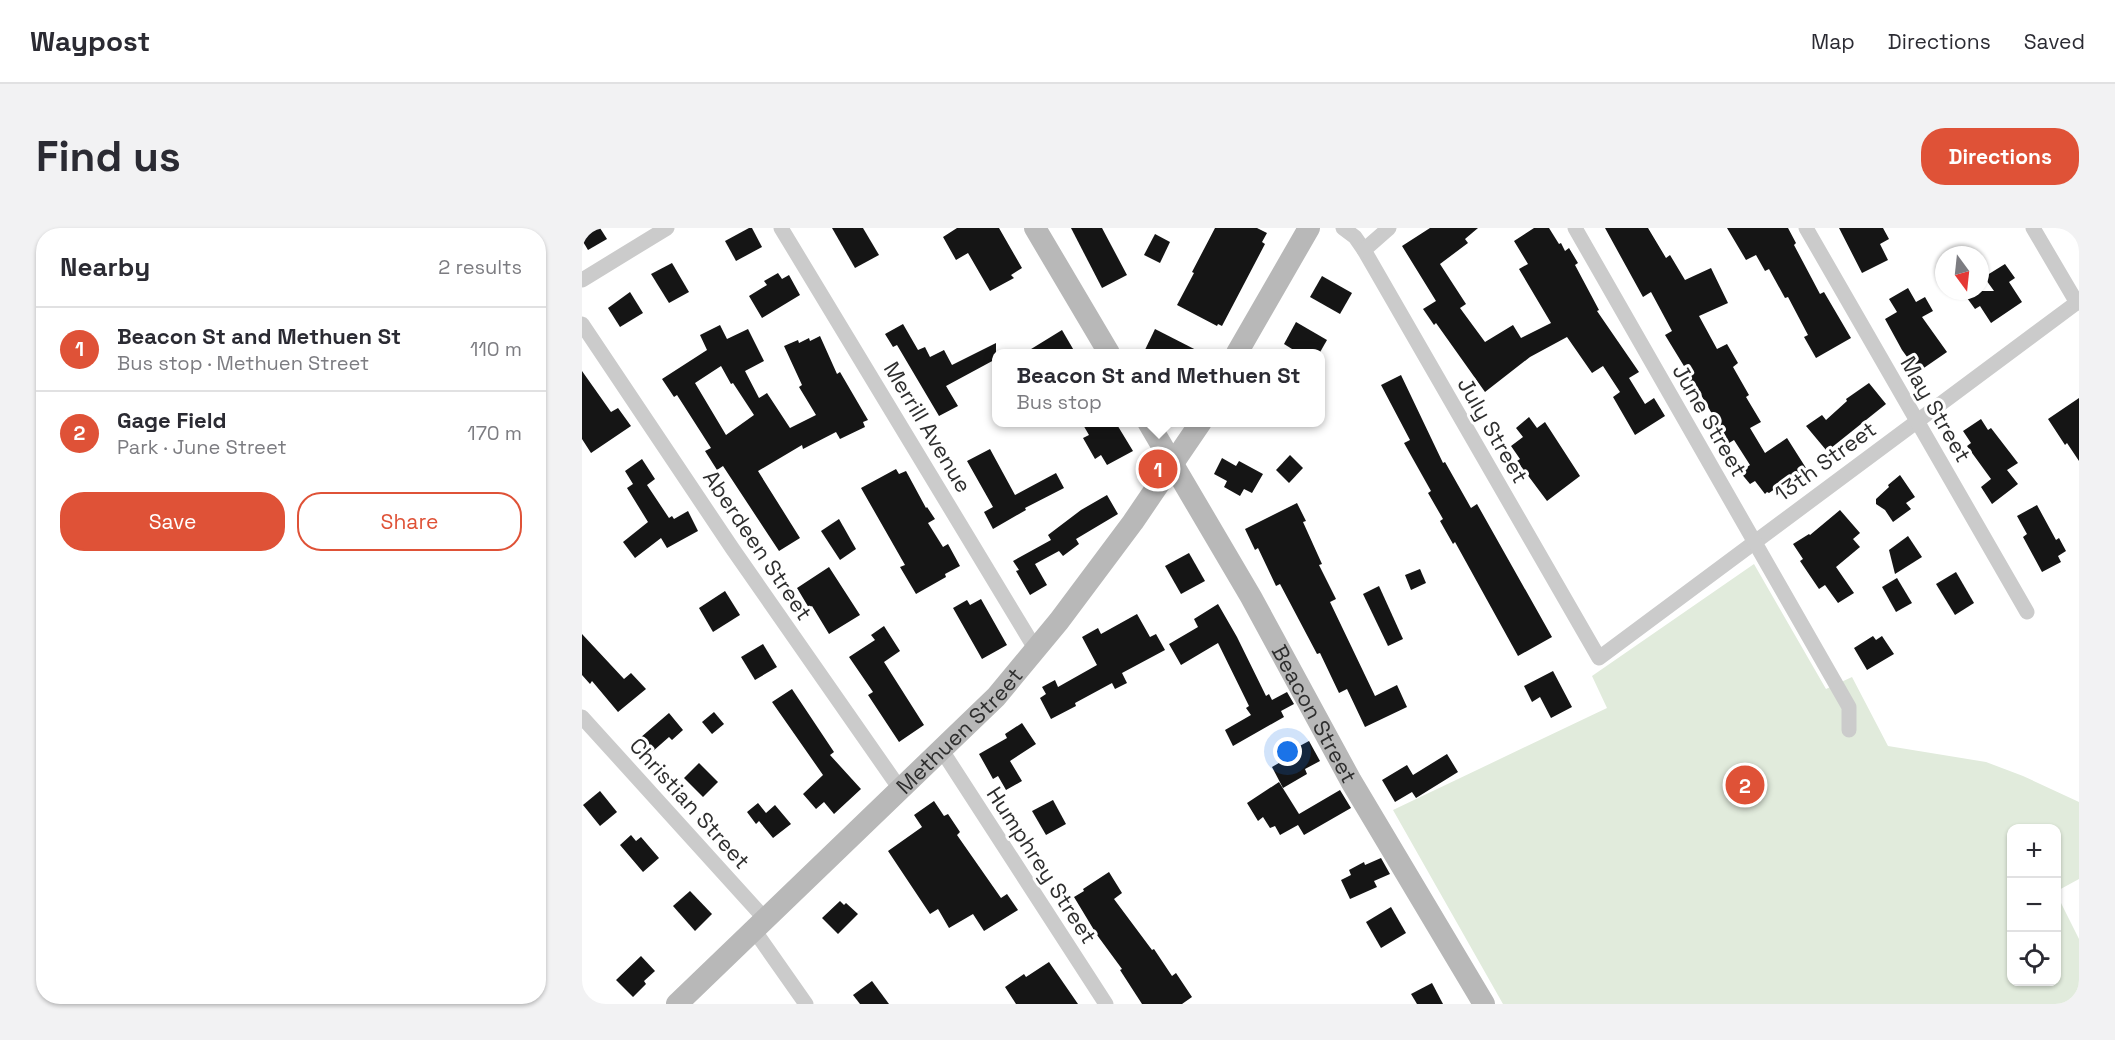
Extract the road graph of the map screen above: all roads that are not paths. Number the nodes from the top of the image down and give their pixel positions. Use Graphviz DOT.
graph roads {
  1 [pos="667,228"];
  2 [pos="781,228"];
  3 [pos="1035,228"];
  4 [pos="1309,228"];
  5 [pos="1343,228"];
  6 [pos="1389,228"];
  7 [pos="1575,228"];
  8 [pos="1806,228"];
  9 [pos="2033,228"];
  10 [pos="1364,250"];
  11 [pos="582,280"];
  12 [pos="2078,302"];
  13 [pos="582,324"];
  14 [pos="1106,349"];
  15 [pos="1240,349"];
  16 [pos="1918,421"];
  17 [pos="1150,427"];
  18 [pos="1198,427"];
  19 [pos="1173,465"];
  20 [pos="1753,542"];
  21 [pos="2027,612"];
  22 [pos="1036,650"];
  23 [pos="1599,658"];
  24 [pos="582,717"];
  25 [pos="1849,730"];
  26 [pos="941,749"];
  27 [pos="900,789"];
  28 [pos="760,924"];
  29 [pos="677,1004"];
  30 [pos="806,1004"];
  31 [pos="1106,1004"];
  32 [pos="1484,1004"];
  1 -- 11 [label="street"];
  2 -- 22 [label="street, Merrill Avenue"];
  3 -- 14 [label="street"];
  4 -- 15 [label="street"];
  5 -- 10 [label="street, July Street"];
  6 -- 10 [label="street"];
  7 -- 20 [label="street, June Street"];
  8 -- 16 [label="street, May Street"];
  9 -- 12 [label="street"];
  10 -- 23 [label="street, July Street"];
  12 -- 16 [label="street, 13th Street"];
  13 -- 27 [label="street, Aberdeen Street"];
  16 -- 20 [label="street, 13th Street"];
  16 -- 21 [label="street, May Street"];
  17 -- 19 [label="street, Beacon Street"];
  18 -- 19 [label="street, Methuen Street"];
  19 -- 22 [label="street, Methuen Street"];
  19 -- 32 [label="street, Beacon Street"];
  20 -- 23 [label="street, 13th Street"];
  20 -- 25 [label="street, June Street"];
  22 -- 26 [label="street, Methuen Street"];
  24 -- 28 [label="street, Christian Street"];
  26 -- 27 [label="street, Methuen Street"];
  26 -- 31 [label="street, Humphrey Street"];
  27 -- 28 [label="street, Methuen Street"];
  28 -- 29 [label="street, Methuen Street"];
  28 -- 30 [label="street, Christian Street"];
}
